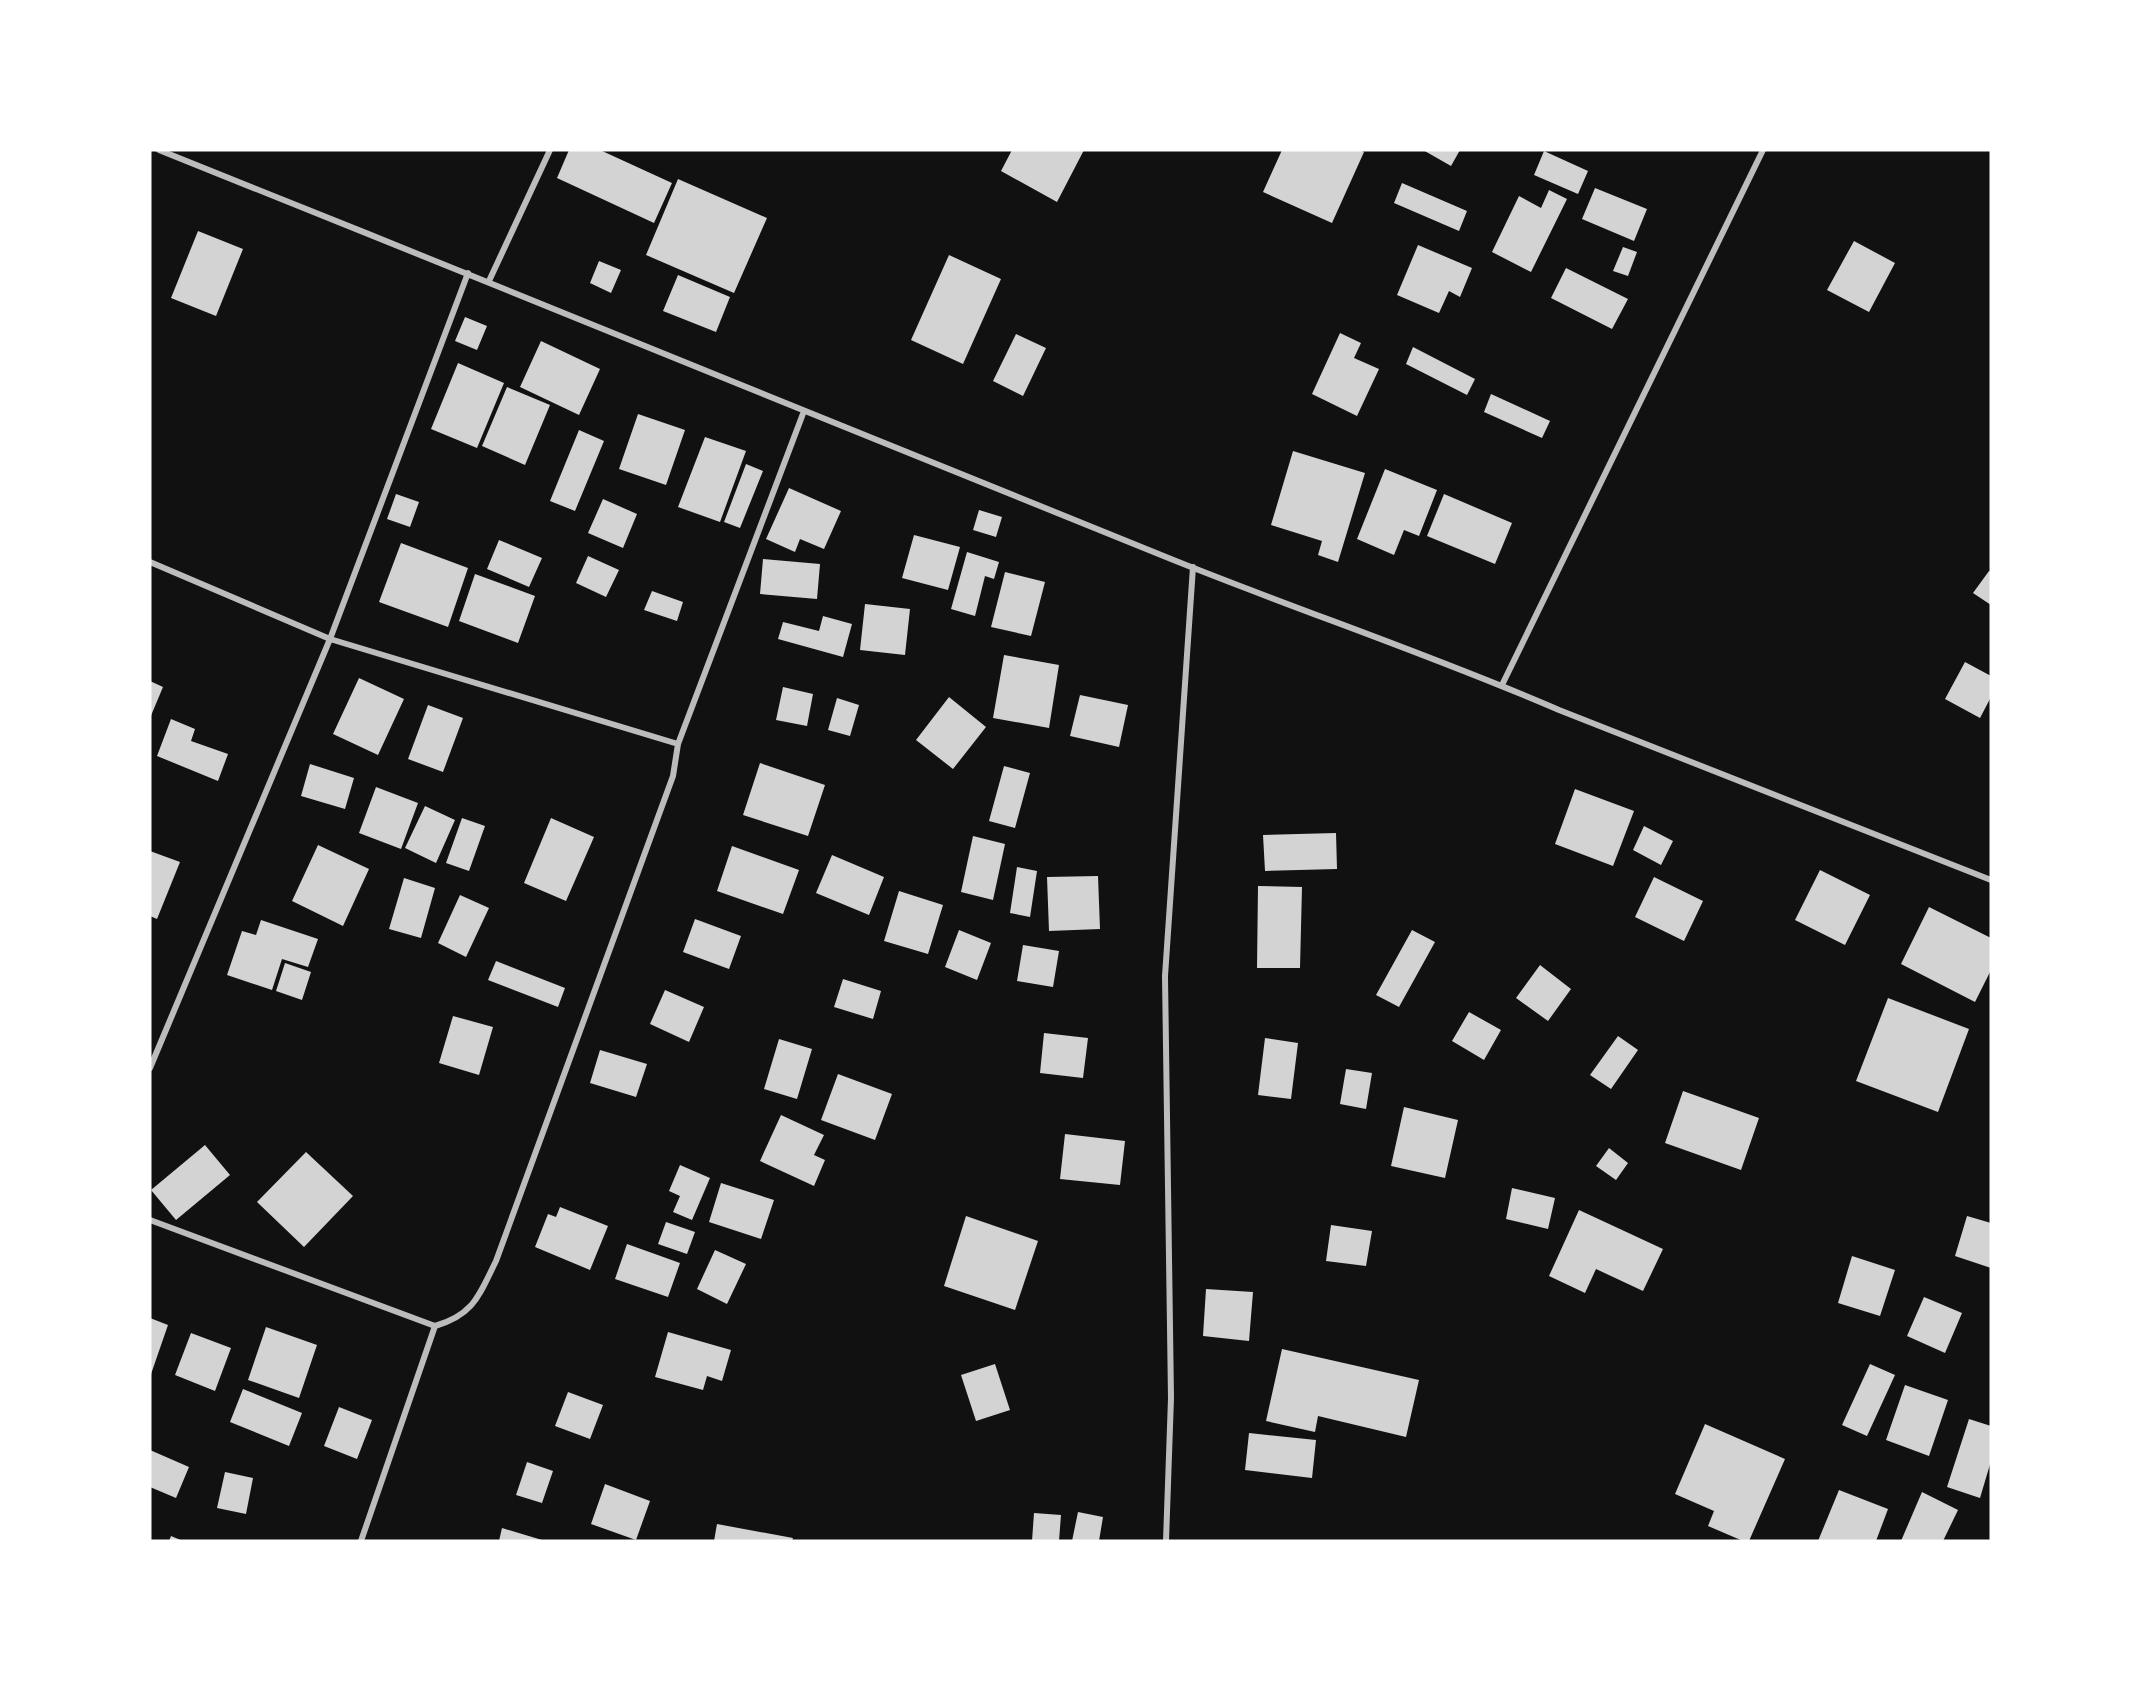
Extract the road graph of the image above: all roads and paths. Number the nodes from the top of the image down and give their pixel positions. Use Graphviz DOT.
graph roads {
  1 [pos="159,150"];
  2 [pos="550,150"];
  3 [pos="1763,150"];
  4 [pos="468,273"];
  5 [pos="489,281"];
  6 [pos="804,411"];
  7 [pos="150,562"];
  8 [pos="1193,567"];
  9 [pos="330,639"];
  10 [pos="1502,686"];
  11 [pos="678,744"];
  12 [pos="1991,880"];
  13 [pos="150,1068"];
  14 [pos="150,1220"];
  15 [pos="435,1326"];
  16 [pos="361,1541"];
  17 [pos="1166,1541"];
  1 -- 4 [label="street"];
  2 -- 5 [label="street"];
  3 -- 10 [label="street"];
  4 -- 5 [label="street"];
  4 -- 9 [label="street"];
  5 -- 6 [label="street"];
  6 -- 8 [label="street"];
  6 -- 11 [label="street"];
  7 -- 9 [label="street"];
  8 -- 10 [label="street"];
  8 -- 17 [label="street"];
  9 -- 11 [label="street"];
  9 -- 13 [label="street"];
  10 -- 12 [label="street"];
  11 -- 15 [label="street"];
  14 -- 15 [label="street"];
  15 -- 16 [label="street"];
}
